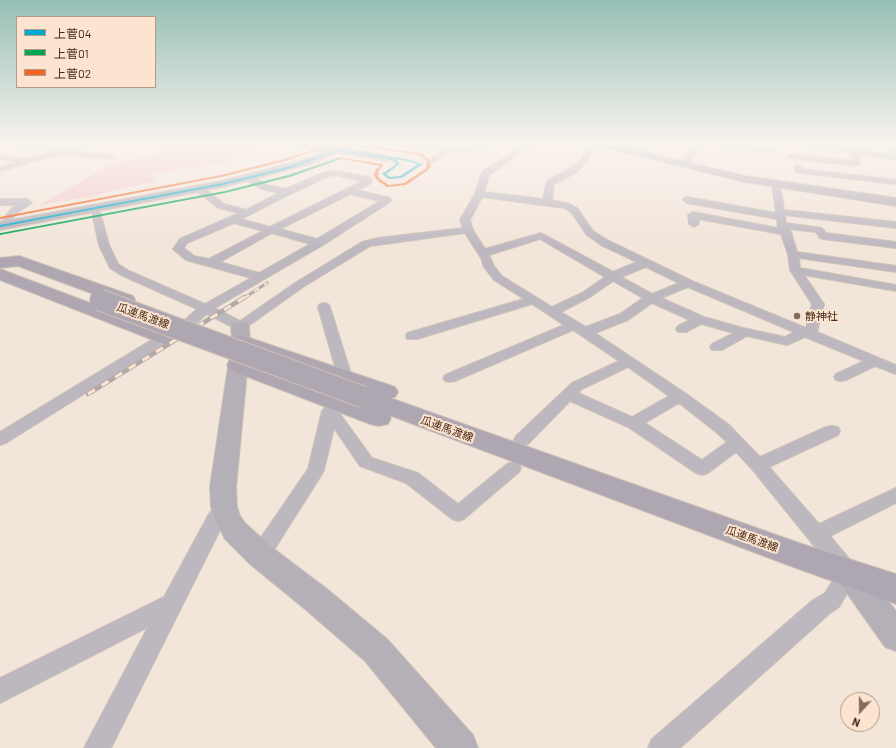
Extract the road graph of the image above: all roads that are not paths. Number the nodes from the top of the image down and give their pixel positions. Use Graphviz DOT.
graph roads {
  1 [pos="245,179"];
  2 [pos="251,179"];
  3 [pos="316,179"];
  4 [pos="367,179"];
  5 [pos="484,179"];
  6 [pos="558,179"];
  7 [pos="745,179"];
  8 [pos="869,179"];
  9 [pos="896,182"];
  10 [pos="776,184"];
  11 [pos="200,189"];
  12 [pos="349,191"];
  13 [pos="287,192"];
  14 [pos="479,194"];
  15 [pos="687,200"];
  16 [pos="0,202"];
  17 [pos="547,202"];
  18 [pos="896,202"];
  19 [pos="95,208"];
  20 [pos="248,213"];
  21 [pos="232,220"];
  22 [pos="783,222"];
  23 [pos="694,224"];
  24 [pos="1,225"];
  25 [pos="896,225"];
  26 [pos="271,230"];
  27 [pos="468,230"];
  28 [pos="319,243"];
  29 [pos="896,244"];
  30 [pos="483,253"];
  31 [pos="793,254"];
  32 [pos="645,262"];
  33 [pos="210,263"];
  34 [pos="0,264"];
  35 [pos="896,269"];
  36 [pos="795,270"];
  37 [pos="0,274"];
  38 [pos="614,276"];
  39 [pos="260,277"];
  40 [pos="688,283"];
  41 [pos="896,288"];
  42 [pos="651,298"];
  43 [pos="534,300"];
  44 [pos="324,307"];
  45 [pos="205,309"];
  46 [pos="552,311"];
  47 [pos="700,320"];
  48 [pos="190,322"];
  49 [pos="579,329"];
  50 [pos="682,329"];
  51 [pos="745,332"];
  52 [pos="807,333"];
  53 [pos="412,336"];
  54 [pos="165,338"];
  55 [pos="240,344"];
  56 [pos="717,347"];
  57 [pos="876,361"];
  58 [pos="629,362"];
  59 [pos="896,370"];
  60 [pos="345,377"];
  61 [pos="841,377"];
  62 [pos="450,378"];
  63 [pos="568,394"];
  64 [pos="680,396"];
  65 [pos="329,404"];
  66 [pos="633,423"];
  67 [pos="832,431"];
  68 [pos="0,439"];
  69 [pos="737,443"];
  70 [pos="525,457"];
  71 [pos="758,465"];
  72 [pos="896,495"];
  73 [pos="224,507"];
  74 [pos="817,534"];
  75 [pos="260,554"];
  76 [pos="849,574"];
  77 [pos="892,586"];
  78 [pos="172,604"];
  79 [pos="896,636"];
  80 [pos="0,691"];
  81 [pos="97,748"];
  82 [pos="460,748"];
  83 [pos="661,748"];
  1 -- 11 [label="street"];
  2 -- 13 [label="street"];
  3 -- 13 [label="street"];
  4 -- 12 [label="street"];
  5 -- 14 [label="street"];
  6 -- 17 [label="street"];
  7 -- 10 [label="street"];
  8 -- 9 [label="street"];
  10 -- 18 [label="street"];
  10 -- 22 [label="street"];
  11 -- 19 [label="street"];
  11 -- 20 [label="street"];
  12 -- 26 [label="street"];
  12 -- 28 [label="street"];
  13 -- 20 [label="street"];
  14 -- 17 [label="street"];
  14 -- 27 [label="street"];
  15 -- 22 [label="street"];
  16 -- 24 [label="street"];
  17 -- 32 [label="street"];
  19 -- 24 [label="street"];
  19 -- 45 [label="street"];
  20 -- 21 [label="street"];
  21 -- 26 [label="street"];
  21 -- 33 [label="street"];
  22 -- 23 [label="street"];
  22 -- 25 [label="street"];
  22 -- 29 [label="street"];
  22 -- 31 [label="street"];
  26 -- 28 [label="street"];
  26 -- 33 [label="street"];
  27 -- 30 [label="street"];
  27 -- 55 [label="street"];
  28 -- 39 [label="street"];
  30 -- 38 [label="street"];
  30 -- 43 [label="street"];
  31 -- 35 [label="street"];
  31 -- 36 [label="street"];
  32 -- 38 [label="street"];
  32 -- 40 [label="street"];
  33 -- 39 [label="street"];
  34 -- 48 [label="main road"];
  34 -- 70 [label="main road, 瓜連馬渡線, bridge"];
  36 -- 41 [label="street"];
  36 -- 52 [label="street"];
  37 -- 54 [label="main road"];
  38 -- 42 [label="street"];
  38 -- 46 [label="street"];
  39 -- 45 [label="street"];
  40 -- 42 [label="street"];
  40 -- 52 [label="street"];
  42 -- 47 [label="street"];
  42 -- 49 [label="street"];
  43 -- 46 [label="street"];
  43 -- 53 [label="street"];
  44 -- 60 [label="street"];
  45 -- 48 [label="street"];
  45 -- 55 [label="street"];
  46 -- 49 [label="street"];
  47 -- 50 [label="street"];
  47 -- 51 [label="street"];
  48 -- 54 [label="street"];
  49 -- 58 [label="street"];
  49 -- 62 [label="street"];
  51 -- 52 [label="street"];
  51 -- 56 [label="street"];
  52 -- 57 [label="street"];
  54 -- 68 [label="street"];
  55 -- 60 [label="main road"];
  55 -- 65 [label="main road"];
  55 -- 73 [label="street"];
  57 -- 59 [label="street"];
  57 -- 61 [label="street"];
  58 -- 63 [label="street"];
  58 -- 64 [label="street"];
  60 -- 70 [label="main road"];
  63 -- 66 [label="street"];
  63 -- 70 [label="street"];
  64 -- 66 [label="street"];
  64 -- 69 [label="street"];
  65 -- 70 [label="main road"];
  65 -- 70 [label="street"];
  65 -- 75 [label="street"];
  66 -- 69 [label="street"];
  67 -- 71 [label="street"];
  69 -- 71 [label="street"];
  70 -- 76 [label="main road, 瓜連馬渡線"];
  71 -- 74 [label="street"];
  72 -- 74 [label="street"];
  73 -- 75 [label="street"];
  73 -- 78 [label="street"];
  74 -- 76 [label="street"];
  75 -- 82 [label="street"];
  76 -- 77 [label="main road, 瓜連馬渡線"];
  76 -- 79 [label="street"];
  76 -- 83 [label="street"];
  78 -- 80 [label="street"];
  78 -- 81 [label="street"];
}
